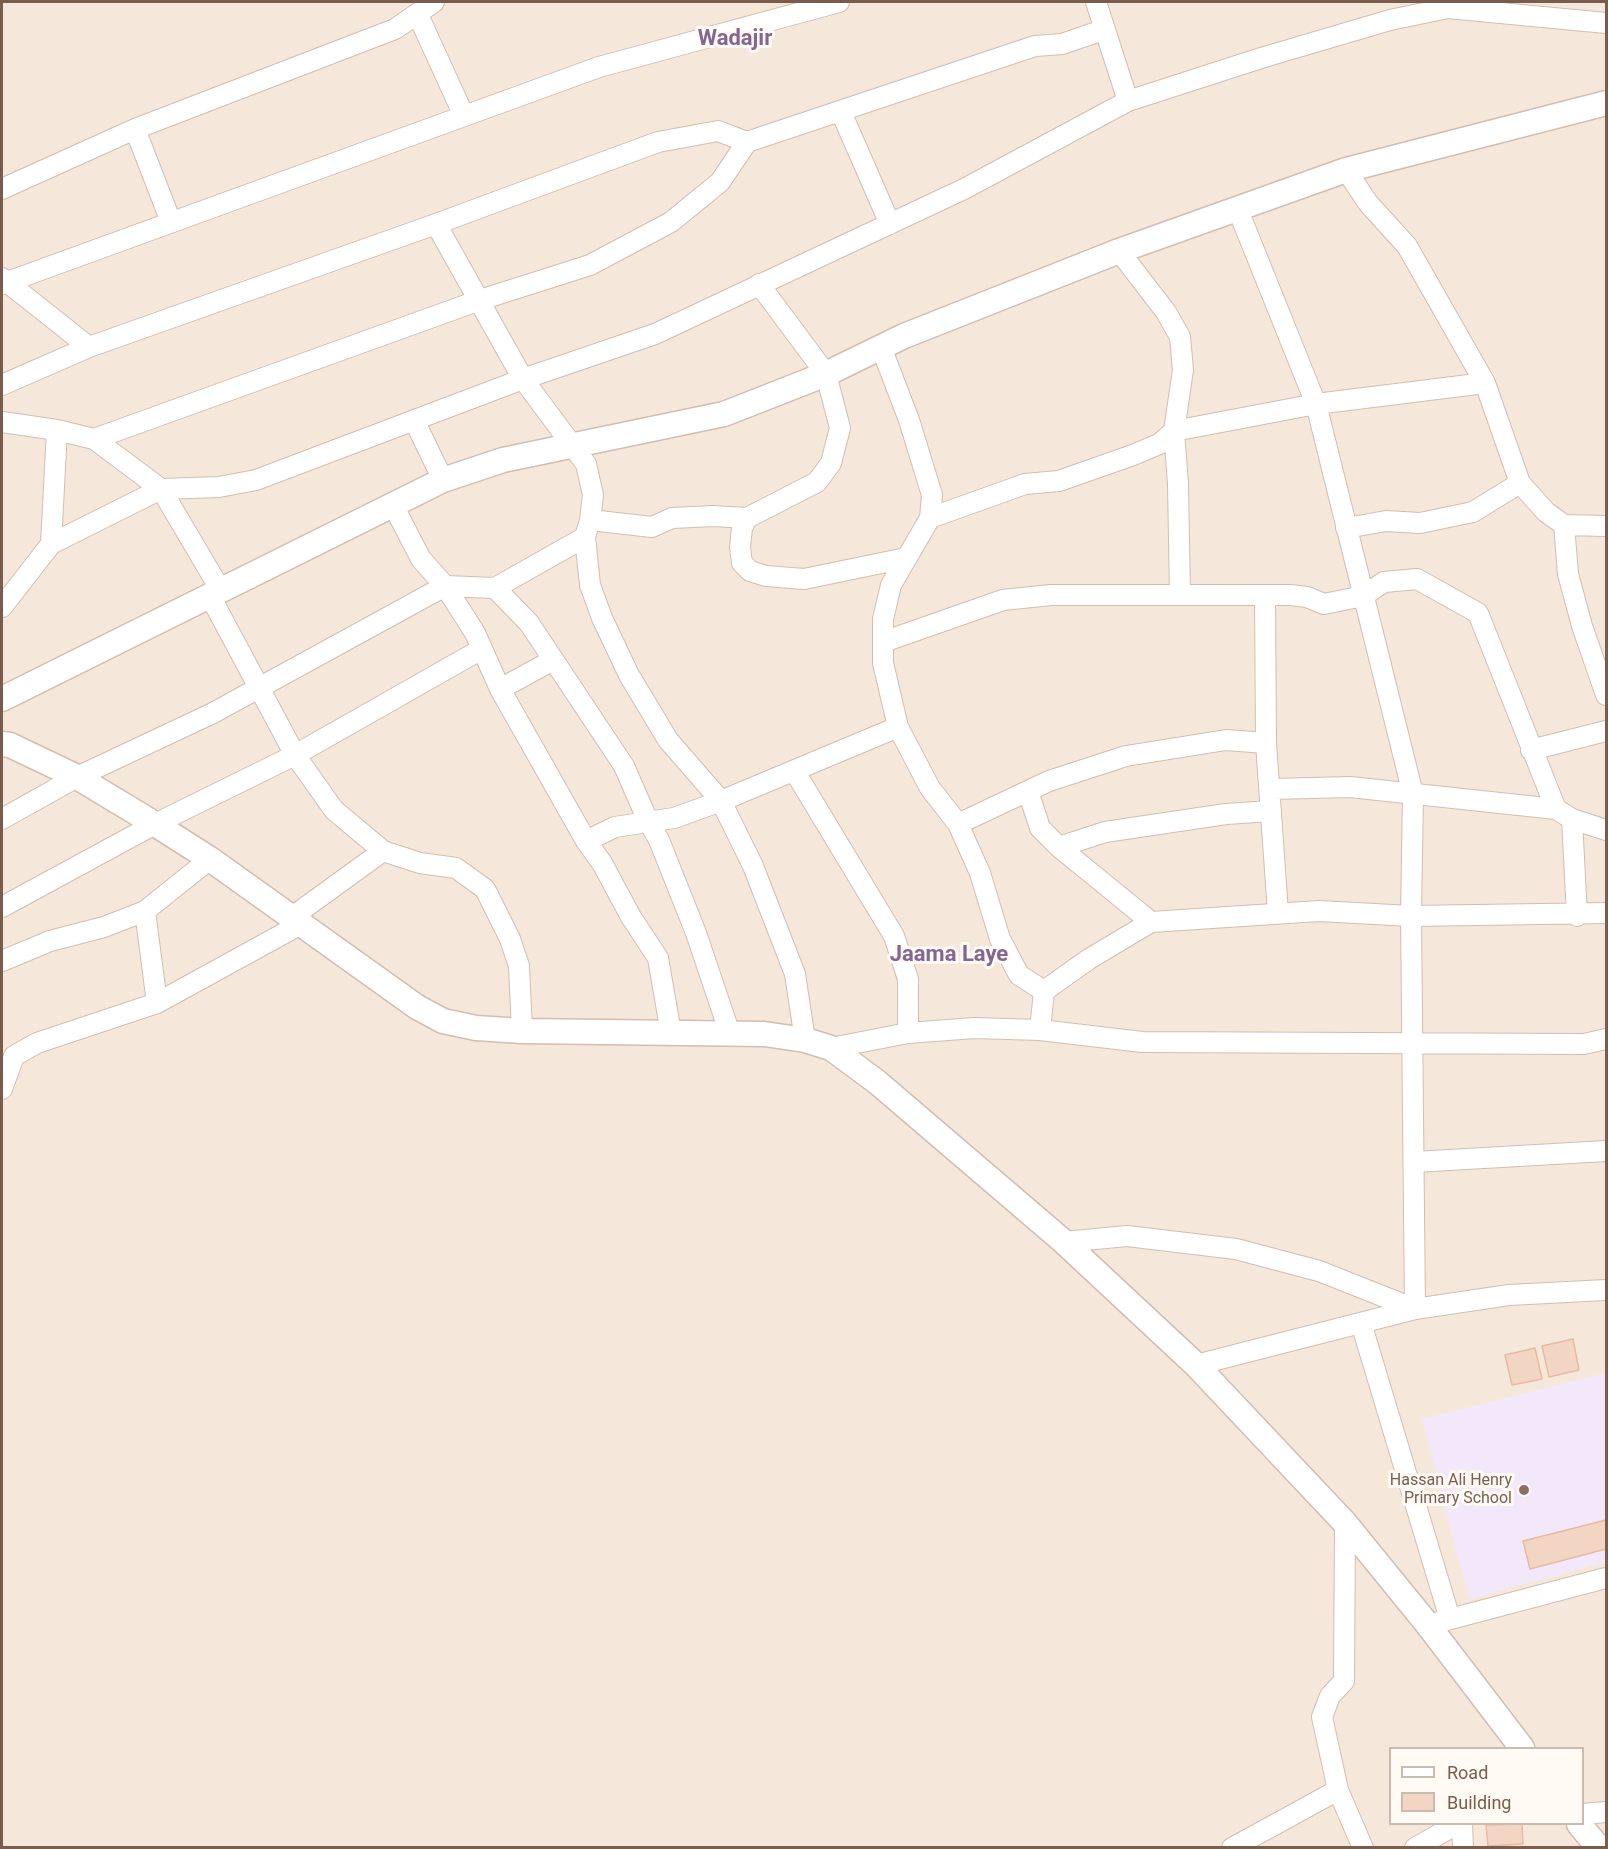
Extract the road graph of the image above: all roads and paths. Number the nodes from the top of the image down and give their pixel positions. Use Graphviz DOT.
graph roads {
  1 [pos="434,2"];
  2 [pos="839,2"];
  3 [pos="1096,2"];
  4 [pos="1488,7"];
  5 [pos="418,15"];
  6 [pos="1606,22"];
  7 [pos="1103,30"];
  8 [pos="1128,101"];
  9 [pos="1606,103"];
  10 [pos="842,112"];
  11 [pos="464,116"];
  12 [pos="135,129"];
  13 [pos="747,142"];
  14 [pos="1346,171"];
  15 [pos="2,189"];
  16 [pos="1238,210"];
  17 [pos="171,222"];
  18 [pos="436,224"];
  19 [pos="890,224"];
  20 [pos="1119,251"];
  21 [pos="3,281"];
  22 [pos="759,284"];
  23 [pos="480,300"];
  24 [pos="89,347"];
  25 [pos="881,347"];
  26 [pos="826,374"];
  27 [pos="523,379"];
  28 [pos="1485,383"];
  29 [pos="2,384"];
  30 [pos="1316,404"];
  31 [pos="414,420"];
  32 [pos="2,422"];
  33 [pos="57,430"];
  34 [pos="1174,431"];
  35 [pos="94,439"];
  36 [pos="572,444"];
  37 [pos="443,480"];
  38 [pos="1520,483"];
  39 [pos="161,489"];
  40 [pos="393,505"];
  41 [pos="747,518"];
  42 [pos="930,518"];
  43 [pos="1564,525"];
  44 [pos="1606,526"];
  45 [pos="588,528"];
  46 [pos="1346,528"];
  47 [pos="51,544"];
  48 [pos="906,558"];
  49 [pos="445,586"];
  50 [pos="495,588"];
  51 [pos="215,591"];
  52 [pos="1180,595"];
  53 [pos="1266,595"];
  54 [pos="1363,596"];
  55 [pos="2,607"];
  56 [pos="883,642"];
  57 [pos="480,650"];
  58 [pos="553,660"];
  59 [pos="259,688"];
  60 [pos="500,689"];
  61 [pos="1606,695"];
  62 [pos="2,699"];
  63 [pos="898,727"];
  64 [pos="1606,731"];
  65 [pos="1266,743"];
  66 [pos="2,744"];
  67 [pos="1531,750"];
  68 [pos="295,755"];
  69 [pos="795,772"];
  70 [pos="77,777"];
  71 [pos="1271,789"];
  72 [pos="1028,792"];
  73 [pos="1413,794"];
  74 [pos="721,801"];
  75 [pos="1271,811"];
  76 [pos="1564,814"];
  77 [pos="2,819"];
  78 [pos="648,821"];
  79 [pos="155,824"];
  80 [pos="958,824"];
  81 [pos="1606,830"];
  82 [pos="586,841"];
  83 [pos="1059,847"];
  84 [pos="383,851"];
  85 [pos="210,859"];
  86 [pos="2,907"];
  87 [pos="145,911"];
  88 [pos="1278,913"];
  89 [pos="1606,913"];
  90 [pos="1411,915"];
  91 [pos="1577,915"];
  92 [pos="296,920"];
  93 [pos="1151,922"];
  94 [pos="2,961"];
  95 [pos="1044,991"];
  96 [pos="157,1003"];
  97 [pos="1040,1030"];
  98 [pos="522,1031"];
  99 [pos="671,1033"];
  100 [pos="908,1033"];
  101 [pos="730,1034"];
  102 [pos="1606,1039"];
  103 [pos="805,1040"];
  104 [pos="1414,1042"];
  105 [pos="831,1048"];
  106 [pos="8,1050"];
  107 [pos="2,1089"];
  108 [pos="1606,1151"];
  109 [pos="1414,1162"];
  110 [pos="1064,1242"];
  111 [pos="1606,1290"];
  112 [pos="1414,1309"];
  113 [pos="1361,1323"];
  114 [pos="1196,1365"];
  115 [pos="1345,1523"];
  116 [pos="1606,1578"];
  117 [pos="1439,1622"];
  118 [pos="1521,1747"];
  119 [pos="1338,1790"];
  120 [pos="1606,1812"];
  121 [pos="1584,1814"];
  122 [pos="1455,1825"];
  123 [pos="1462,1825"];
  124 [pos="1580,1825"];
  125 [pos="1232,1848"];
  126 [pos="1363,1848"];
  127 [pos="1415,1848"];
  128 [pos="1463,1848"];
  129 [pos="1599,1848"];
  1 -- 5 [label="street"];
  2 -- 11 [label="street"];
  3 -- 7 [label="street"];
  4 -- 6 [label="street"];
  4 -- 8 [label="street"];
  5 -- 11 [label="street"];
  5 -- 12 [label="street"];
  7 -- 8 [label="street"];
  7 -- 10 [label="street"];
  8 -- 19 [label="street"];
  9 -- 14 [label="street"];
  10 -- 13 [label="street"];
  10 -- 19 [label="street"];
  11 -- 17 [label="street"];
  12 -- 15 [label="street"];
  12 -- 17 [label="street"];
  13 -- 18 [label="street"];
  13 -- 23 [label="street"];
  14 -- 16 [label="street"];
  14 -- 28 [label="street"];
  16 -- 20 [label="street"];
  16 -- 30 [label="street"];
  17 -- 21 [label="street"];
  18 -- 23 [label="street"];
  18 -- 24 [label="street"];
  19 -- 22 [label="street"];
  20 -- 25 [label="street"];
  20 -- 34 [label="street"];
  21 -- 24 [label="street"];
  22 -- 26 [label="street"];
  22 -- 27 [label="street"];
  23 -- 27 [label="street"];
  23 -- 35 [label="street"];
  24 -- 29 [label="street"];
  25 -- 26 [label="street"];
  25 -- 42 [label="street"];
  26 -- 36 [label="street"];
  26 -- 41 [label="street"];
  27 -- 31 [label="street"];
  27 -- 36 [label="street"];
  28 -- 30 [label="street"];
  28 -- 38 [label="street"];
  30 -- 34 [label="street"];
  30 -- 46 [label="street"];
  31 -- 37 [label="street"];
  31 -- 39 [label="street"];
  32 -- 33 [label="street"];
  33 -- 35 [label="street"];
  33 -- 47 [label="street"];
  34 -- 42 [label="street"];
  34 -- 52 [label="street"];
  35 -- 39 [label="street"];
  36 -- 37 [label="street"];
  36 -- 45 [label="street"];
  37 -- 40 [label="street"];
  38 -- 43 [label="street"];
  38 -- 46 [label="street"];
  39 -- 47 [label="street"];
  39 -- 51 [label="street"];
  40 -- 49 [label="street"];
  40 -- 51 [label="street"];
  41 -- 45 [label="street"];
  41 -- 48 [label="street"];
  42 -- 48 [label="street"];
  43 -- 44 [label="street"];
  43 -- 61 [label="street"];
  45 -- 50 [label="street"];
  45 -- 74 [label="street"];
  46 -- 54 [label="street"];
  47 -- 55 [label="street"];
  48 -- 56 [label="street"];
  49 -- 50 [label="street"];
  49 -- 57 [label="street"];
  49 -- 59 [label="street"];
  50 -- 58 [label="street"];
  51 -- 59 [label="street"];
  51 -- 62 [label="street"];
  52 -- 53 [label="street"];
  52 -- 56 [label="street"];
  53 -- 54 [label="street"];
  53 -- 65 [label="street"];
  54 -- 67 [label="street"];
  54 -- 73 [label="street"];
  56 -- 63 [label="street"];
  57 -- 60 [label="street"];
  57 -- 68 [label="street"];
  58 -- 60 [label="street"];
  58 -- 78 [label="street"];
  59 -- 68 [label="street"];
  59 -- 70 [label="street"];
  60 -- 82 [label="street"];
  63 -- 69 [label="street"];
  63 -- 80 [label="street"];
  64 -- 67 [label="street"];
  65 -- 71 [label="street"];
  65 -- 72 [label="street"];
  66 -- 70 [label="street"];
  67 -- 76 [label="street"];
  68 -- 79 [label="street"];
  68 -- 84 [label="street"];
  69 -- 74 [label="street"];
  69 -- 100 [label="street"];
  70 -- 77 [label="street"];
  70 -- 79 [label="street"];
  71 -- 73 [label="street"];
  71 -- 75 [label="street"];
  72 -- 80 [label="street"];
  72 -- 83 [label="street"];
  73 -- 76 [label="street"];
  73 -- 90 [label="street"];
  74 -- 78 [label="street"];
  74 -- 103 [label="street"];
  75 -- 83 [label="street"];
  75 -- 88 [label="street"];
  76 -- 81 [label="street"];
  76 -- 91 [label="street"];
  78 -- 82 [label="street"];
  78 -- 101 [label="street"];
  79 -- 85 [label="street"];
  79 -- 86 [label="street"];
  80 -- 95 [label="street"];
  82 -- 99 [label="street"];
  83 -- 93 [label="street"];
  84 -- 92 [label="street"];
  84 -- 98 [label="street"];
  85 -- 87 [label="street"];
  85 -- 92 [label="street"];
  87 -- 94 [label="street"];
  87 -- 96 [label="street"];
  88 -- 90 [label="street"];
  88 -- 93 [label="street"];
  89 -- 91 [label="street"];
  90 -- 91 [label="street"];
  90 -- 104 [label="street"];
  92 -- 96 [label="street"];
  92 -- 98 [label="street"];
  93 -- 95 [label="street"];
  95 -- 97 [label="street"];
  96 -- 106 [label="street"];
  97 -- 100 [label="street"];
  97 -- 104 [label="street"];
  98 -- 99 [label="street"];
  99 -- 101 [label="street"];
  100 -- 105 [label="street"];
  101 -- 103 [label="street"];
  102 -- 104 [label="street"];
  103 -- 105 [label="street"];
  104 -- 109 [label="street"];
  105 -- 110 [label="street"];
  106 -- 107 [label="street"];
  108 -- 109 [label="street"];
  109 -- 112 [label="street"];
  110 -- 112 [label="street"];
  110 -- 114 [label="street"];
  111 -- 112 [label="street"];
  112 -- 113 [label="street"];
  113 -- 114 [label="street"];
  113 -- 117 [label="street"];
  114 -- 115 [label="street"];
  115 -- 117 [label="street"];
  115 -- 119 [label="street"];
  116 -- 117 [label="street"];
  117 -- 118 [label="street"];
  119 -- 125 [label="street"];
  119 -- 126 [label="street"];
  120 -- 121 [label="street"];
  122 -- 127 [label="street"];
  123 -- 128 [label="street"];
  124 -- 129 [label="street"];
}
